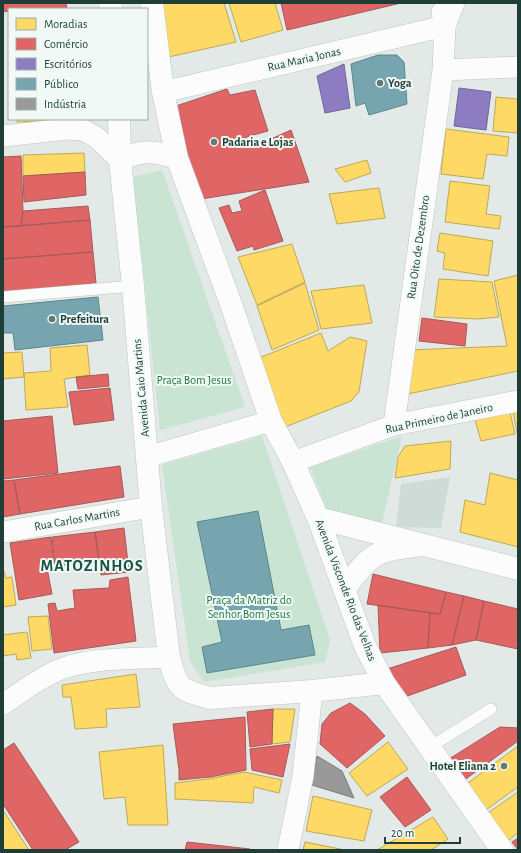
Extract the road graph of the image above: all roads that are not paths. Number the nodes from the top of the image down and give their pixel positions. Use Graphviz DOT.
graph roads {
  1 [pos="152,3"];
  2 [pos="440,3"];
  3 [pos="454,3"];
  4 [pos="445,26"];
  5 [pos="518,67"];
  6 [pos="443,70"];
  7 [pos="163,92"];
  8 [pos="119,120"];
  9 [pos="3,136"];
  10 [pos="177,158"];
  11 [pos="120,160"];
  12 [pos="133,286"];
  13 [pos="3,297"];
  14 [pos="518,401"];
  15 [pos="271,421"];
  16 [pos="394,425"];
  17 [pos="147,457"];
  18 [pos="293,462"];
  19 [pos="150,507"];
  20 [pos="318,518"];
  21 [pos="3,532"];
  22 [pos="422,545"];
  23 [pos="518,569"];
  24 [pos="344,590"];
  25 [pos="169,657"];
  26 [pos="384,683"];
  27 [pos="312,691"];
  28 [pos="3,704"];
  29 [pos="490,709"];
  30 [pos="430,747"];
  31 [pos="288,850"];
  32 [pos="502,850"];
  1 -- 7 [label="main road"];
  2 -- 4 [label="street"];
  3 -- 4 [label="street"];
  4 -- 6 [label="street, Rua Oito de Dezembro"];
  4 -- 7 [label="street, Rua Maria Jonas"];
  5 -- 6 [label="street"];
  6 -- 16 [label="street, Rua Oito de Dezembro"];
  7 -- 10 [label="main road"];
  8 -- 11 [label="main road, Avenida Caio Martins"];
  9 -- 11 [label="street"];
  10 -- 11 [label="main road"];
  10 -- 15 [label="main road"];
  11 -- 12 [label="main road, Avenida Caio Martins"];
  12 -- 13 [label="lane"];
  12 -- 17 [label="main road, Avenida Caio Martins"];
  14 -- 16 [label="street, Rua Primeiro de Janeiro"];
  15 -- 17 [label="street"];
  15 -- 18 [label="main road, Avenida Visconde Rio das Velhas"];
  16 -- 18 [label="street, Rua Primeiro de Janeiro"];
  17 -- 19 [label="main road, Avenida Caio Martins"];
  18 -- 20 [label="main road, Avenida Visconde Rio das Velhas"];
  19 -- 21 [label="street, Rua Carlos Martins"];
  19 -- 25 [label="main road, Avenida Caio Martins"];
  20 -- 22 [label="main road"];
  20 -- 24 [label="main road, Avenida Visconde Rio das Velhas"];
  22 -- 23 [label="main road"];
  22 -- 24 [label="main road"];
  24 -- 26 [label="main road, Avenida Visconde Rio das Velhas"];
  25 -- 27 [label="main road, Avenida Caio Martins"];
  25 -- 28 [label="street"];
  26 -- 27 [label="main road, Avenida Caio Martins"];
  26 -- 30 [label="main road, Avenida Visconde Rio das Velhas"];
  27 -- 31 [label="street"];
  29 -- 30 [label="lane"];
  30 -- 32 [label="main road, Avenida Visconde Rio das Velhas"];
}
